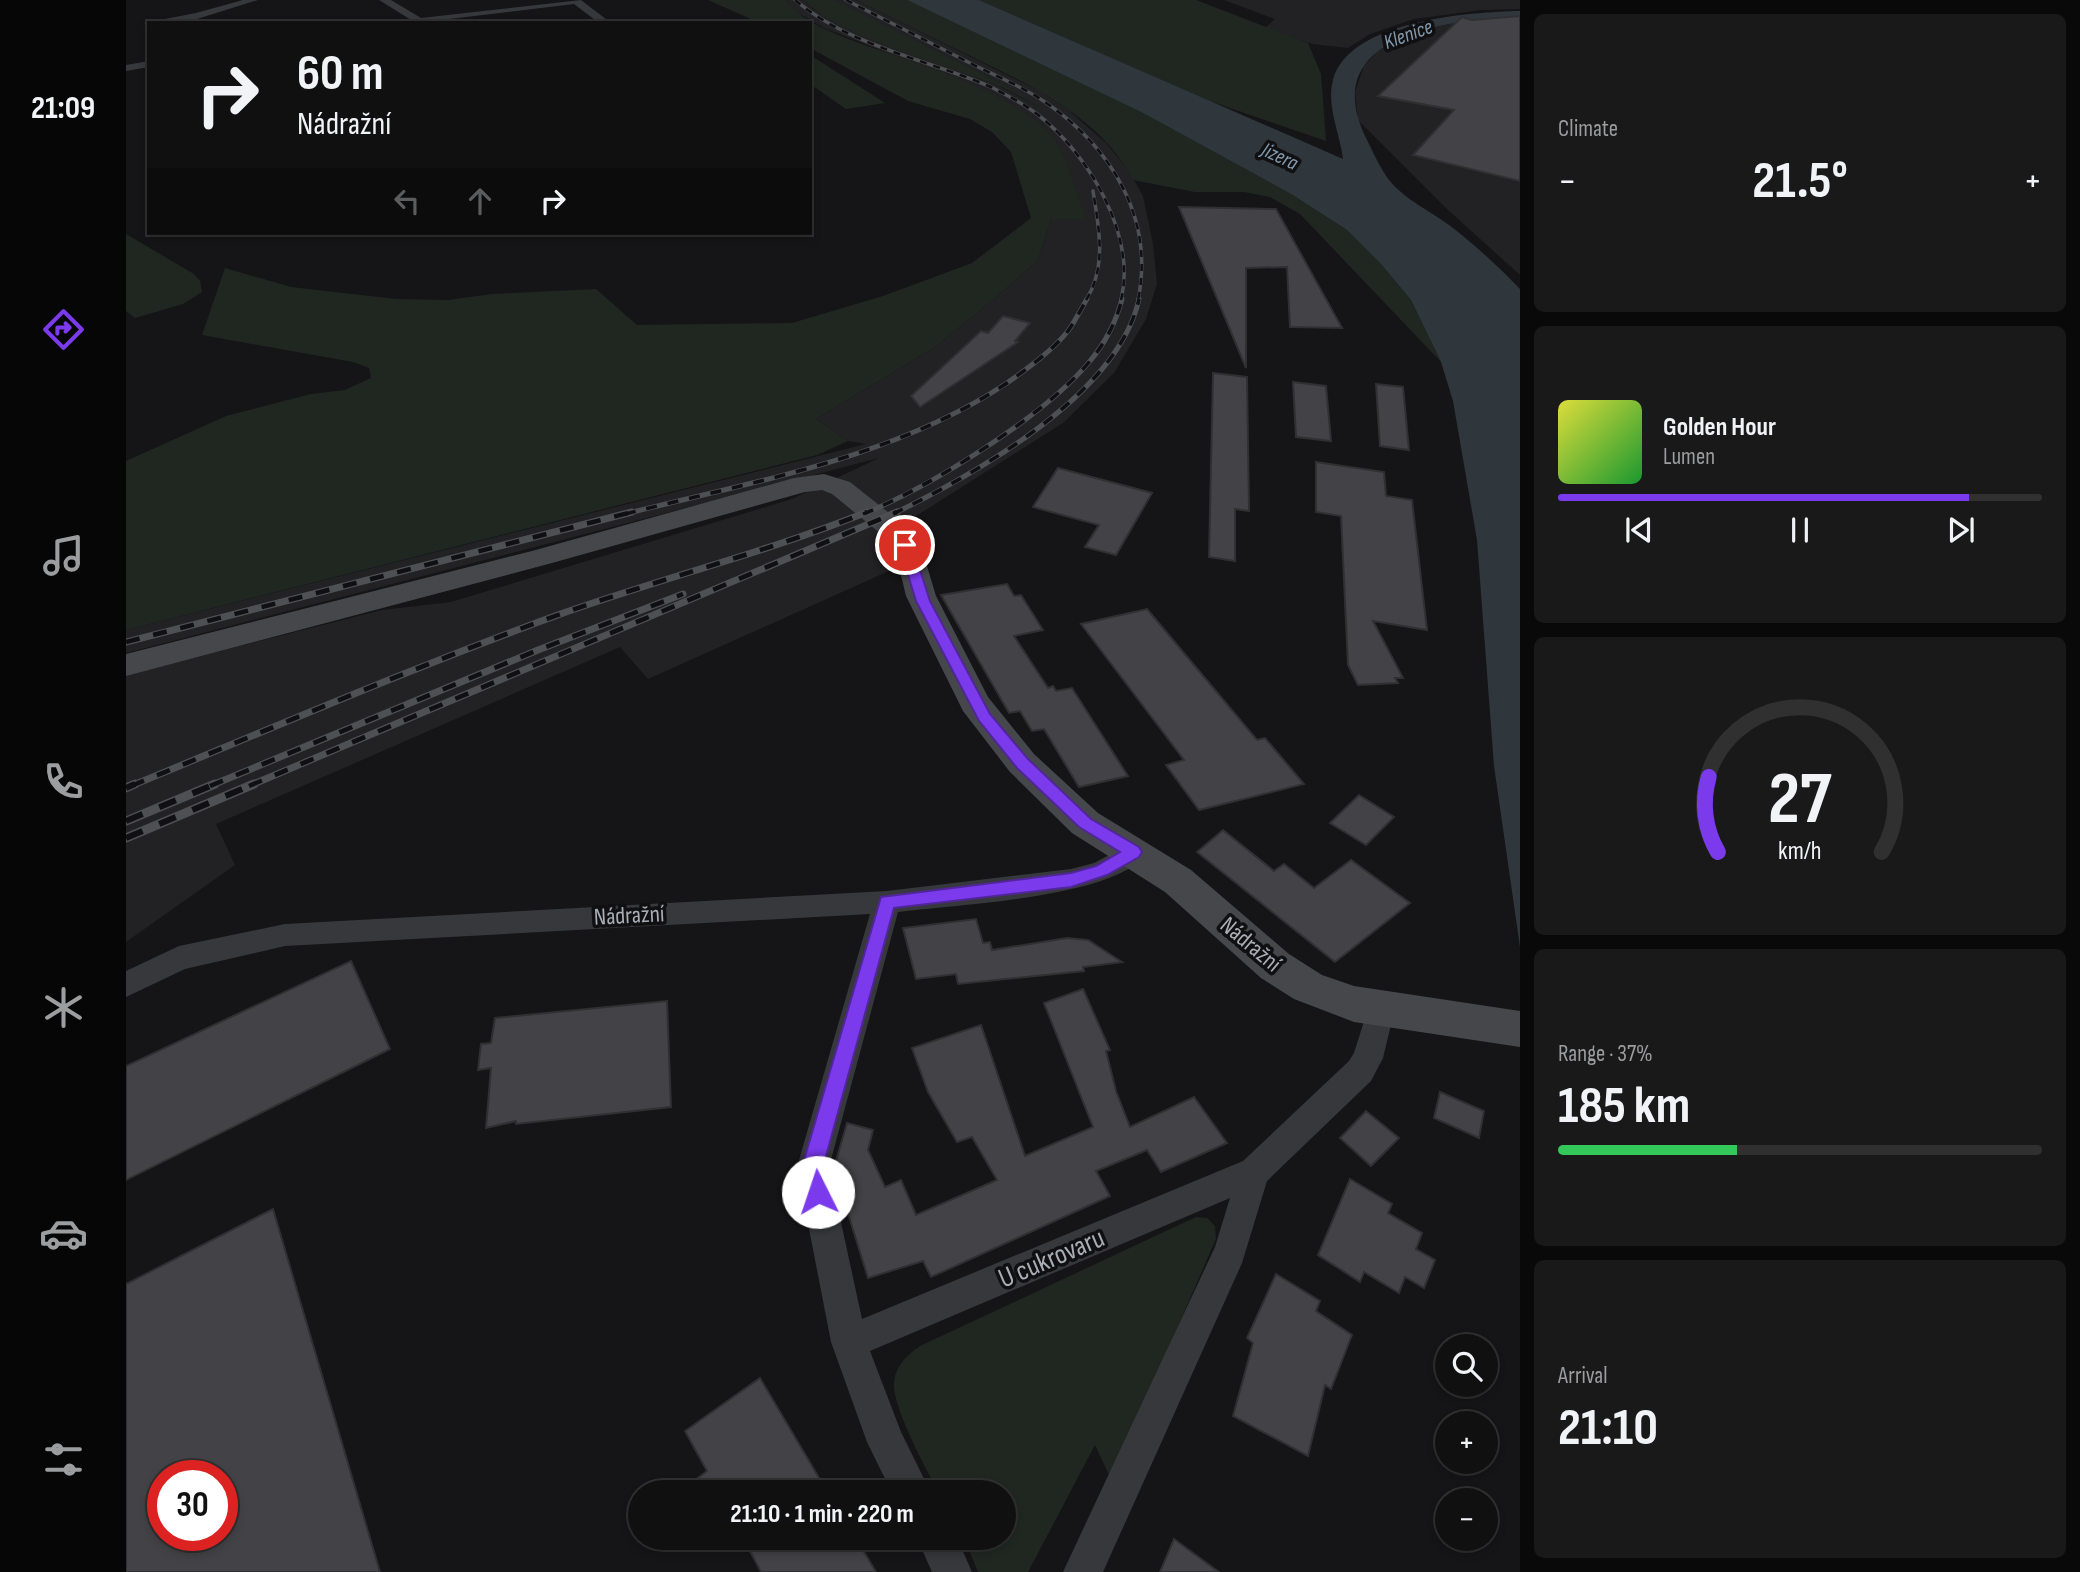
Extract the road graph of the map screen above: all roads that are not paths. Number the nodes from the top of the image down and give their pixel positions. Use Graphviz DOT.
graph roads {
  1 [pos="253,0"];
  2 [pos="384,0"];
  3 [pos="415,20"];
  4 [pos="163,21"];
  5 [pos="603,21"];
  6 [pos="147,23"];
  7 [pos="134,25"];
  8 [pos="147,64"];
  9 [pos="126,68"];
  10 [pos="126,665"];
  11 [pos="1133,852"];
  12 [pos="887,902"];
  13 [pos="126,985"];
  14 [pos="1381,1008"];
  15 [pos="1516,1028"];
  16 [pos="1254,1172"];
  17 [pos="849,1342"];
  18 [pos="905,1480"];
  19 [pos="942,1550"];
  20 [pos="952,1572"];
  21 [pos="1083,1572"];
  1 -- 4 [label="street"];
  2 -- 3 [label="street"];
  3 -- 5 [label="street"];
  6 -- 7 [label="street"];
  8 -- 9 [label="street"];
  10 -- 11 [label="street, Nádražní"];
  11 -- 12 [label="street, Nádražní"];
  11 -- 14 [label="street, Nádražní"];
  12 -- 13 [label="street, Nádražní"];
  12 -- 17 [label="street"];
  14 -- 15 [label="street, Nádražní"];
  14 -- 16 [label="street, U cukrovaru"];
  16 -- 17 [label="street, U cukrovaru"];
  16 -- 21 [label="street, U cukrovaru"];
  17 -- 18 [label="street"];
  19 -- 20 [label="street"];
}
